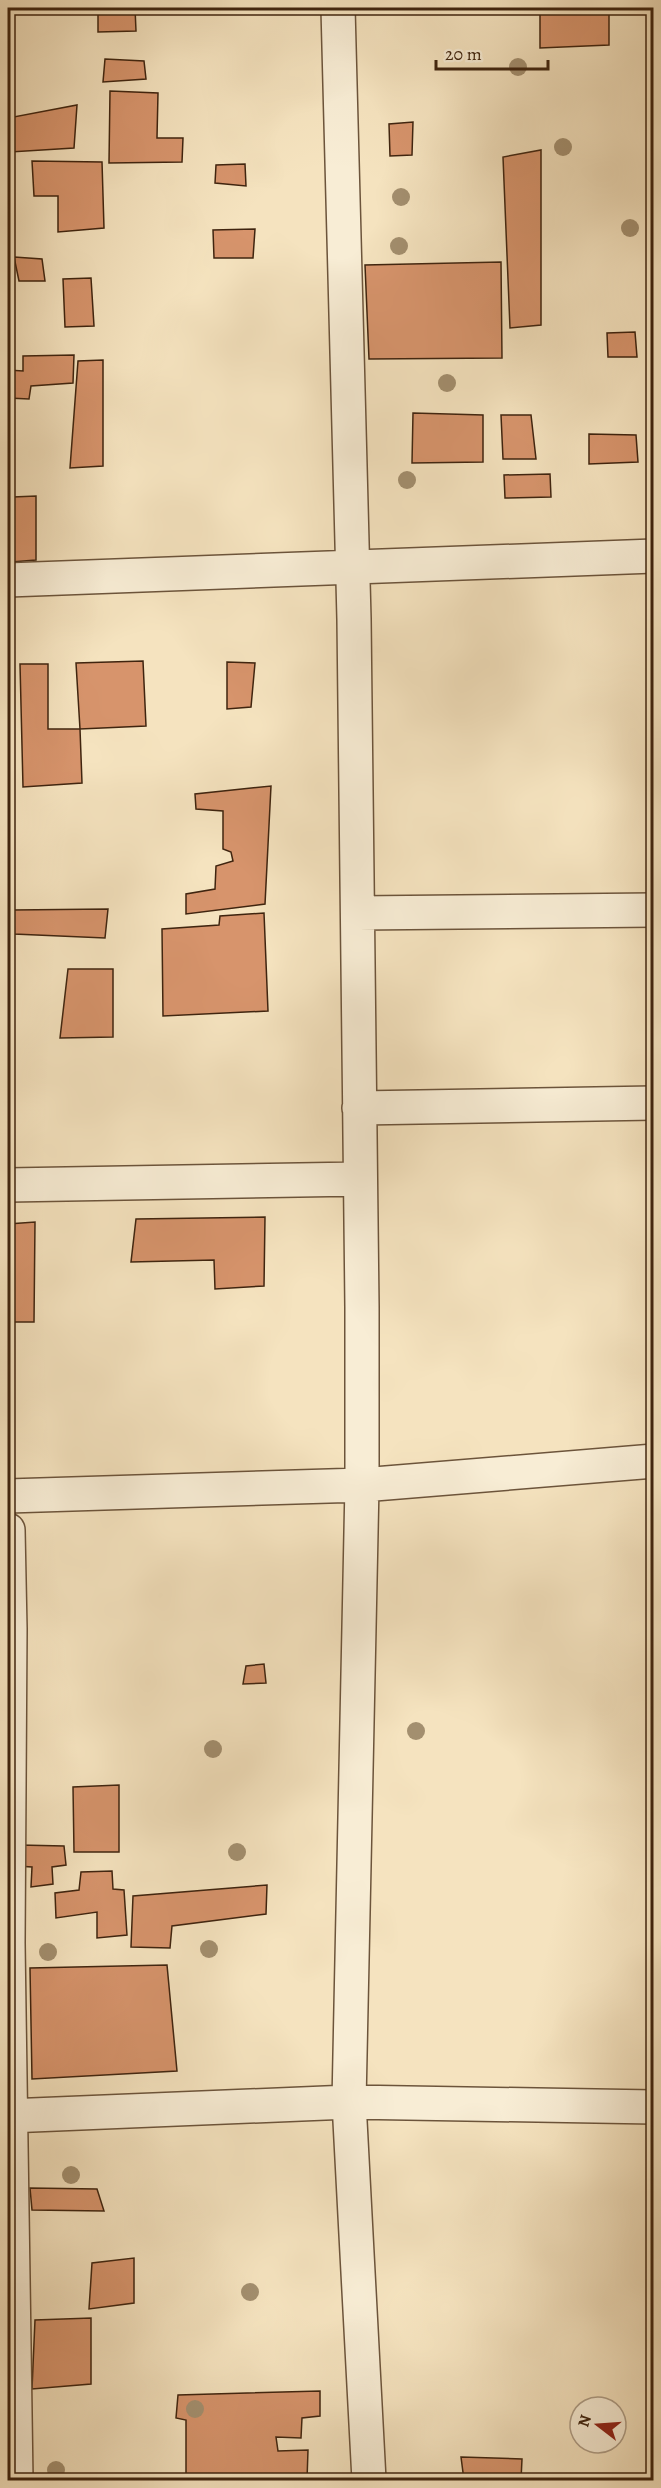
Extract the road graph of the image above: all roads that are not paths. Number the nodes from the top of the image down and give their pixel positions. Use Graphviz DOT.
graph roads {
  1 [pos="338,8"];
  2 [pos="654,556"];
  3 [pos="351,567"];
  4 [pos="8,580"];
  5 [pos="654,909"];
  6 [pos="358,913"];
  7 [pos="654,1103"];
  8 [pos="359,1108"];
  9 [pos="360,1179"];
  10 [pos="8,1185"];
  11 [pos="654,1461"];
  12 [pos="362,1485"];
  13 [pos="8,1496"];
  14 [pos="8,1530"];
  15 [pos="9,1774"];
  16 [pos="349,2102"];
  17 [pos="654,2107"];
  18 [pos="10,2116"];
  19 [pos="16,2481"];
  20 [pos="369,2481"];
  1 -- 3 [label="street"];
  2 -- 3 [label="street"];
  3 -- 4 [label="street"];
  3 -- 6 [label="street"];
  5 -- 6 [label="street"];
  6 -- 8 [label="street"];
  7 -- 8 [label="street"];
  8 -- 9 [label="street"];
  9 -- 10 [label="street"];
  9 -- 12 [label="street"];
  11 -- 12 [label="street"];
  12 -- 13 [label="street"];
  12 -- 16 [label="street"];
  14 -- 15 [label="street"];
  15 -- 18 [label="street"];
  16 -- 17 [label="street"];
  16 -- 18 [label="street"];
  16 -- 20 [label="street"];
  18 -- 19 [label="street"];
}
